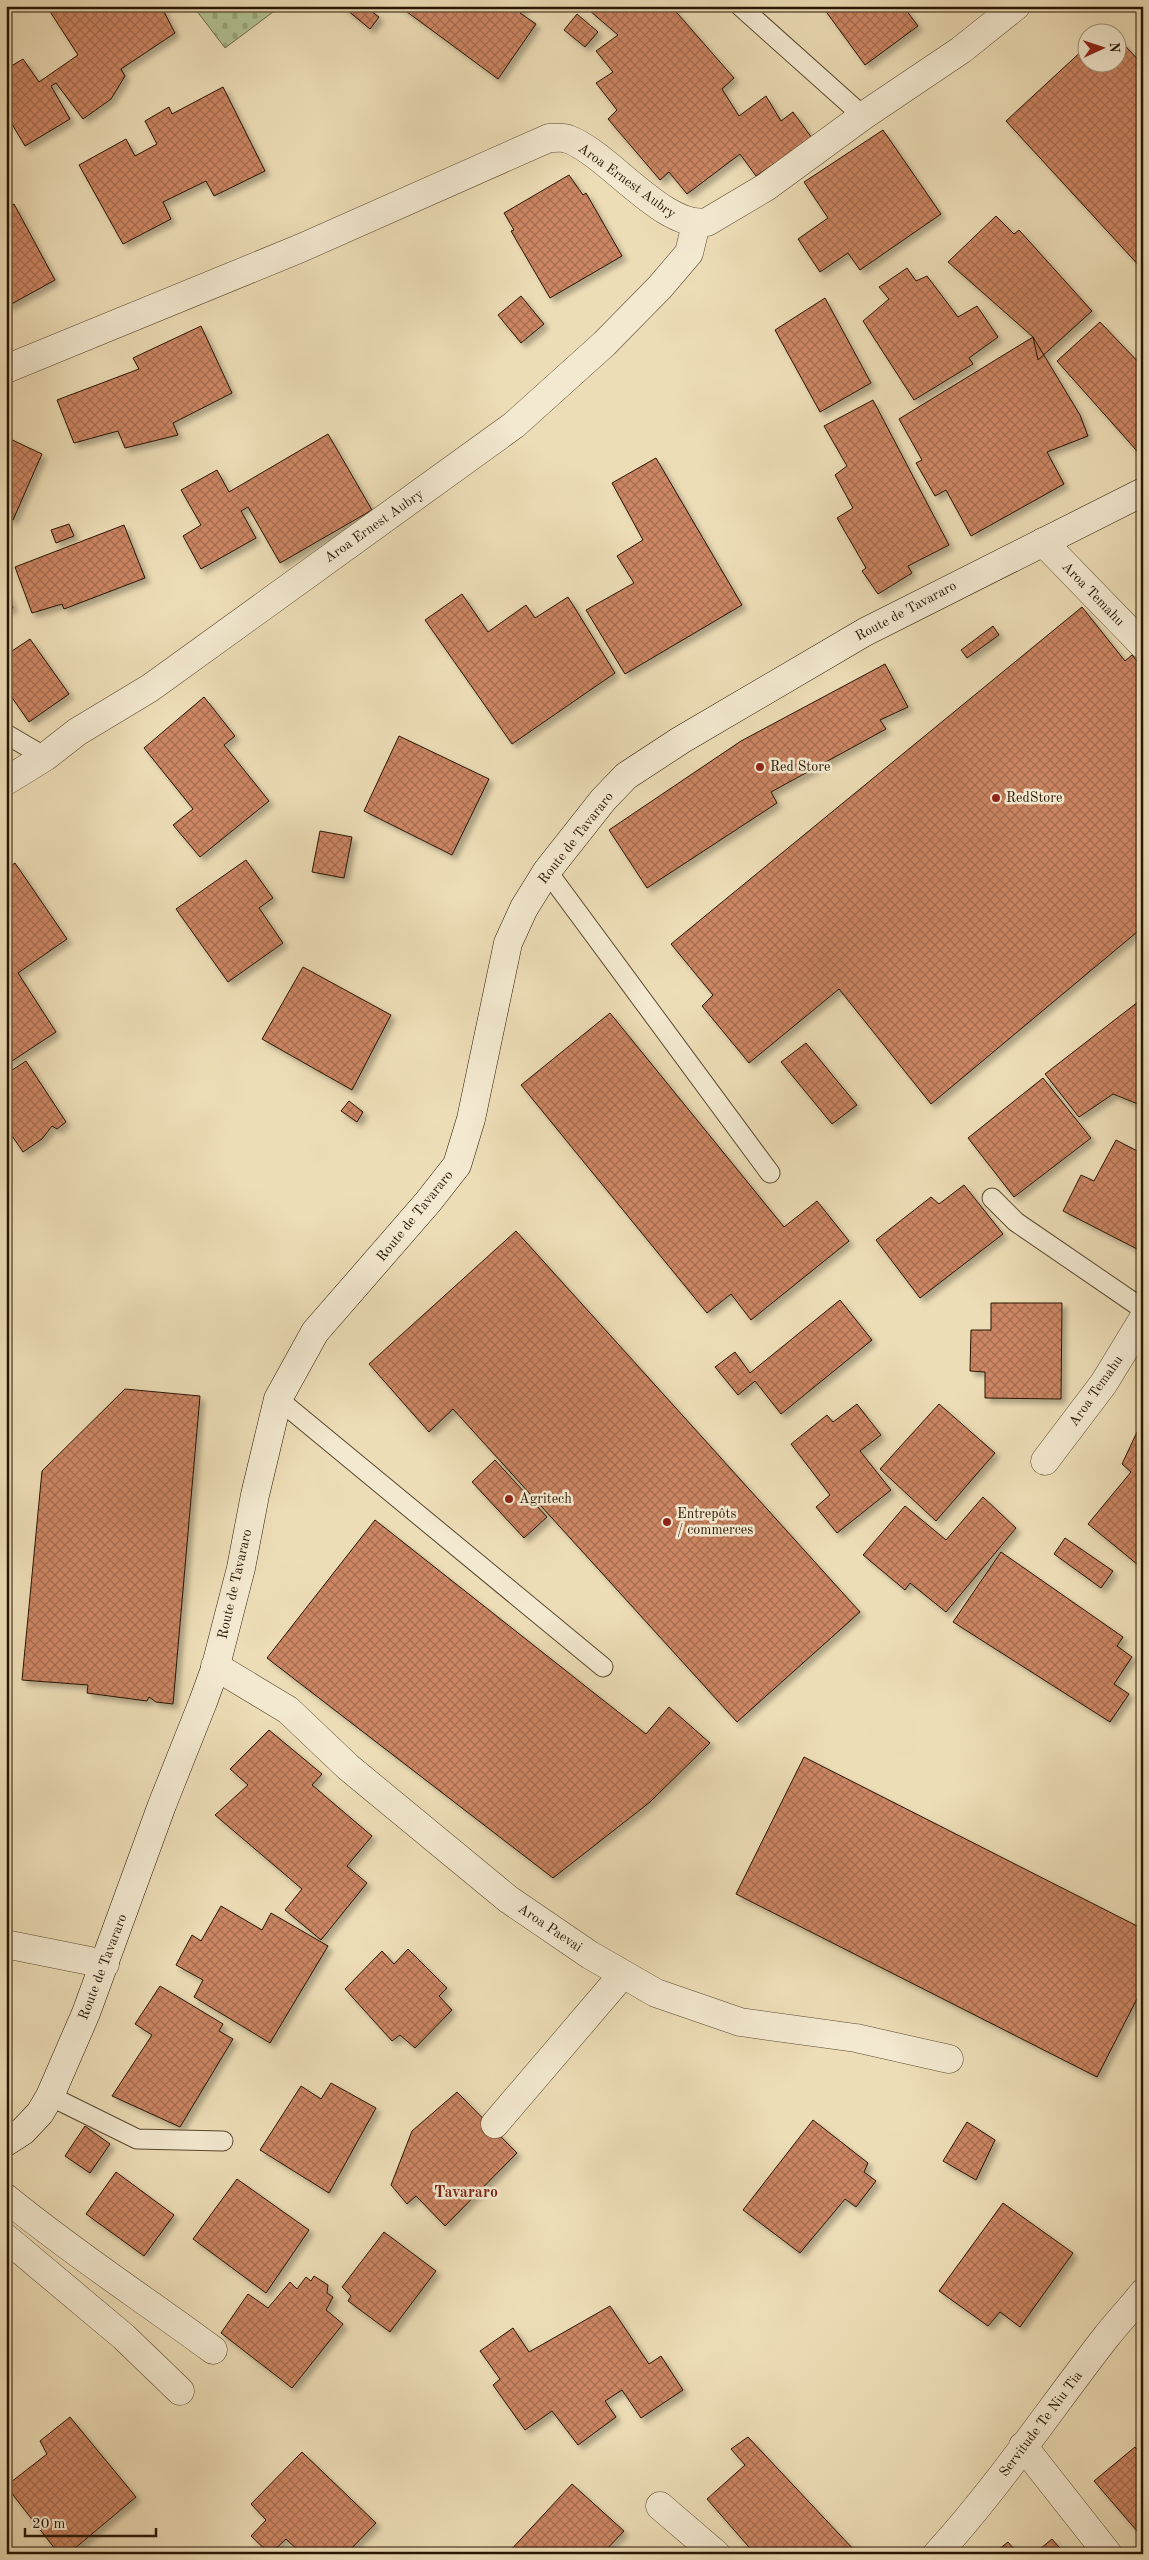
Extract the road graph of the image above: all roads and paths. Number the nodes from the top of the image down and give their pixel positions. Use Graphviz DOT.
graph roads {
  1 [pos="740,6"];
  2 [pos="1016,6"];
  3 [pos="863,116"];
  4 [pos="696,224"];
  5 [pos="6,369"];
  6 [pos="1143,492"];
  7 [pos="1043,542"];
  8 [pos="1143,645"];
  9 [pos="6,734"];
  10 [pos="45,757"];
  11 [pos="6,781"];
  12 [pos="547,871"];
  13 [pos="770,1172"];
  14 [pos="992,1198"];
  15 [pos="1143,1309"];
  16 [pos="1143,1319"];
  17 [pos="278,1399"];
  18 [pos="1045,1462"];
  19 [pos="215,1666"];
  20 [pos="603,1667"];
  21 [pos="10,1945"];
  22 [pos="105,1964"];
  23 [pos="623,1974"];
  24 [pos="949,2059"];
  25 [pos="50,2096"];
  26 [pos="495,2124"];
  27 [pos="223,2140"];
  28 [pos="6,2142"];
  29 [pos="6,2198"];
  30 [pos="6,2238"];
  31 [pos="1143,2292"];
  32 [pos="214,2350"];
  33 [pos="180,2391"];
  34 [pos="1023,2446"];
  35 [pos="660,2506"];
  36 [pos="716,2554"];
  37 [pos="937,2554"];
  38 [pos="1108,2554"];
  1 -- 3 [label="lane"];
  2 -- 3 [label="street"];
  3 -- 4 [label="street"];
  4 -- 5 [label="street, Aroa Ernest Aubry"];
  4 -- 10 [label="street, Aroa Ernest Aubry"];
  6 -- 7 [label="street, Route de Tavararo"];
  7 -- 8 [label="street, Aroa Temahu"];
  7 -- 12 [label="street, Route de Tavararo"];
  9 -- 10 [label="lane"];
  10 -- 11 [label="street, Aroa Ernest Aubry"];
  12 -- 13 [label="lane"];
  12 -- 17 [label="street, Route de Tavararo"];
  14 -- 15 [label="lane"];
  16 -- 18 [label="street, Aroa Temahu"];
  17 -- 19 [label="street, Route de Tavararo"];
  17 -- 20 [label="lane"];
  19 -- 22 [label="street, Route de Tavararo"];
  19 -- 23 [label="street, Aroa Paevai"];
  21 -- 22 [label="street"];
  22 -- 25 [label="street, Route de Tavararo"];
  23 -- 24 [label="street, Aroa Paevai"];
  23 -- 26 [label="street"];
  25 -- 27 [label="lane"];
  25 -- 28 [label="street, Route de Tavararo"];
  29 -- 32 [label="street"];
  30 -- 33 [label="street"];
  31 -- 34 [label="street, Servitude Te Niu Tia"];
  34 -- 37 [label="street, Servitude Te Niu Tia"];
  34 -- 38 [label="street"];
  35 -- 36 [label="street"];
}
